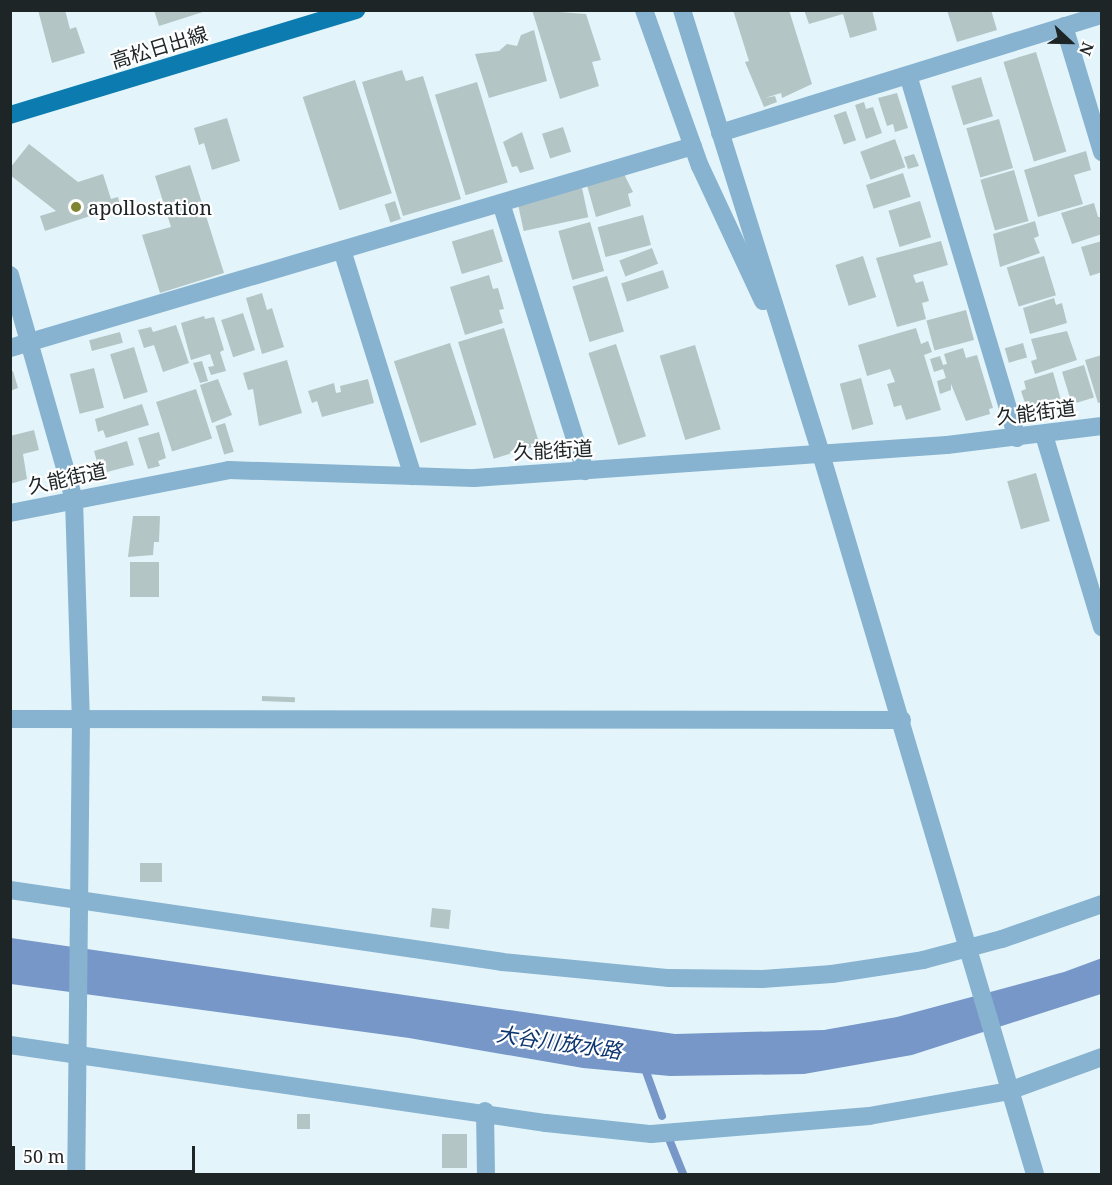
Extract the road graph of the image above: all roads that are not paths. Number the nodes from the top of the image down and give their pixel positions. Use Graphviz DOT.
graph roads {
  1 [pos="356,10"];
  2 [pos="644,10"];
  3 [pos="682,10"];
  4 [pos="1101,15"];
  5 [pos="1065,26"];
  6 [pos="908,75"];
  7 [pos="10,115"];
  8 [pos="720,133"];
  9 [pos="693,146"];
  10 [pos="1101,152"];
  11 [pos="501,203"];
  12 [pos="342,250"];
  13 [pos="10,275"];
  14 [pos="30,342"];
  15 [pos="10,348"];
  16 [pos="792,362"];
  17 [pos="1101,426"];
  18 [pos="1044,435"];
  19 [pos="1017,438"];
  20 [pos="821,454"];
  21 [pos="585,471"];
  22 [pos="413,476"];
  23 [pos="74,500"];
  24 [pos="10,513"];
  25 [pos="1101,627"];
  26 [pos="10,719"];
  27 [pos="81,719"];
  28 [pos="902,720"];
  29 [pos="10,890"];
  30 [pos="77,901"];
  31 [pos="1101,904"];
  32 [pos="972,953"];
  33 [pos="10,1045"];
  34 [pos="77,1055"];
  35 [pos="1101,1057"];
  36 [pos="1009,1091"];
  37 [pos="485,1111"];
  38 [pos="76,1174"];
  39 [pos="486,1174"];
  40 [pos="1035,1174"];
  1 -- 7 [label="main road, 高松日出線"];
  2 -- 9 [label="street"];
  3 -- 8 [label="street"];
  4 -- 5 [label="street"];
  5 -- 6 [label="street"];
  5 -- 10 [label="street"];
  6 -- 8 [label="street"];
  6 -- 19 [label="street"];
  8 -- 16 [label="street"];
  9 -- 11 [label="street"];
  9 -- 16 [label="street"];
  11 -- 12 [label="street"];
  11 -- 21 [label="street"];
  12 -- 14 [label="street"];
  12 -- 22 [label="street"];
  13 -- 14 [label="street"];
  14 -- 15 [label="street"];
  14 -- 23 [label="street"];
  16 -- 20 [label="street"];
  17 -- 18 [label="street, 久能街道"];
  18 -- 19 [label="street, 久能街道"];
  18 -- 25 [label="street"];
  19 -- 20 [label="street, 久能街道"];
  20 -- 21 [label="street, 久能街道"];
  20 -- 28 [label="street"];
  21 -- 22 [label="street, 久能街道"];
  22 -- 23 [label="street, 久能街道"];
  23 -- 24 [label="street, 久能街道"];
  23 -- 27 [label="street"];
  26 -- 27 [label="street"];
  27 -- 28 [label="street"];
  27 -- 30 [label="street"];
  28 -- 32 [label="street"];
  29 -- 30 [label="street"];
  30 -- 32 [label="street"];
  30 -- 34 [label="street"];
  31 -- 32 [label="street"];
  32 -- 36 [label="street"];
  33 -- 34 [label="street"];
  34 -- 37 [label="street"];
  34 -- 38 [label="street"];
  35 -- 36 [label="street"];
  36 -- 37 [label="street"];
  36 -- 40 [label="street"];
  37 -- 39 [label="street"];
}
